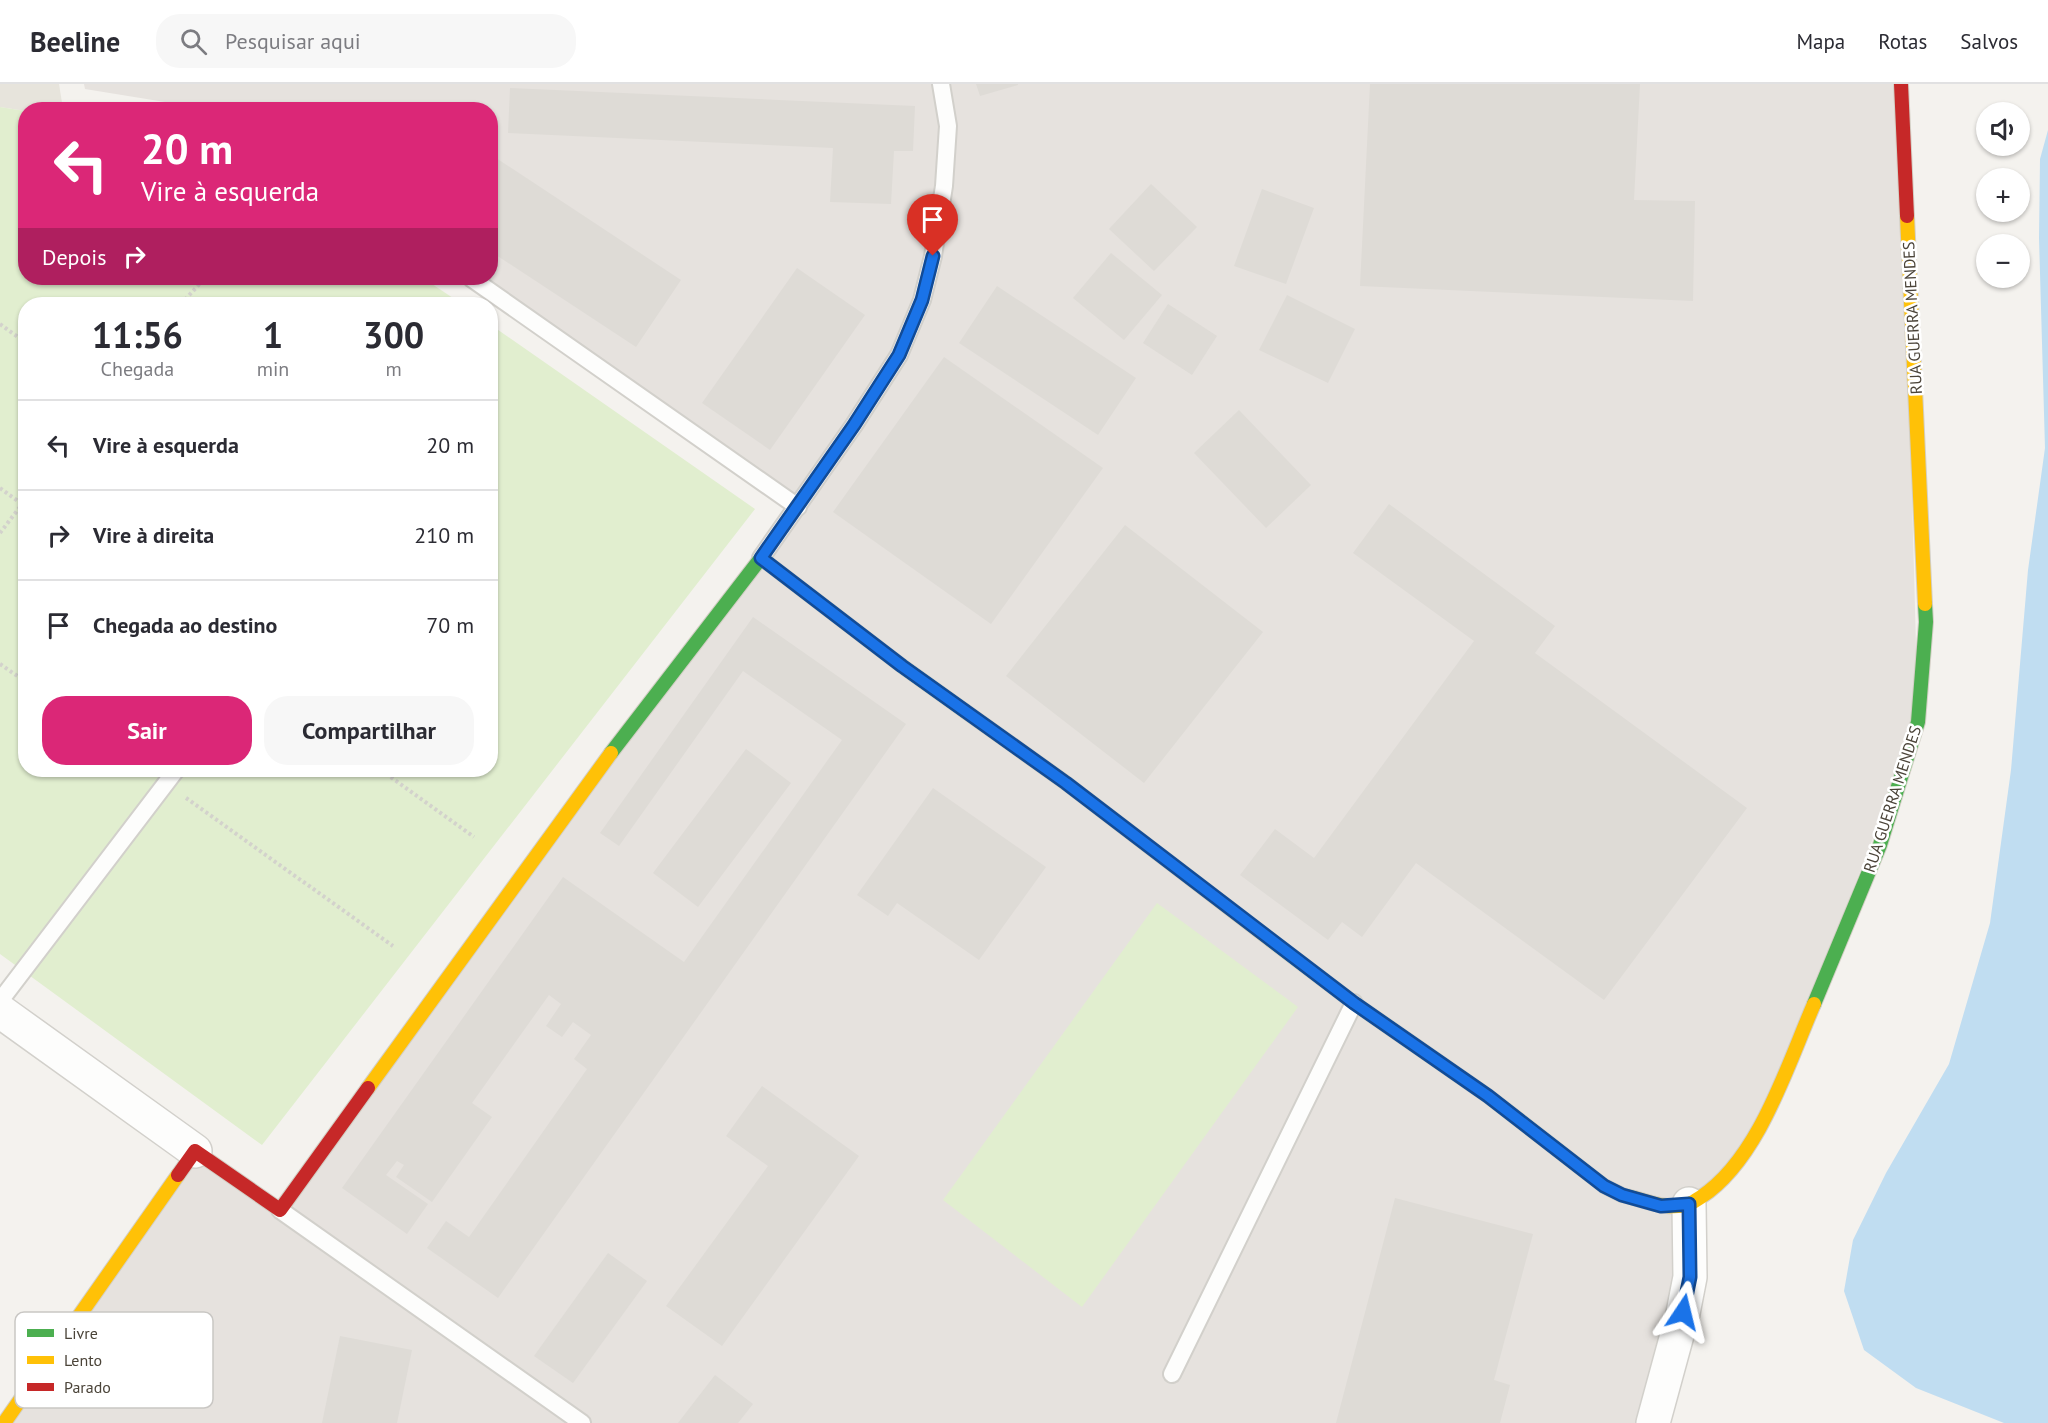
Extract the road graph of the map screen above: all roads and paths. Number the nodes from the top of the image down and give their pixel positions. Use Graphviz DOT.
graph roads {
  1 [pos="940,84"];
  2 [pos="1901,84"];
  3 [pos="199,285"];
  4 [pos="481,285"];
  5 [pos="187,297"];
  6 [pos="0,324"];
  7 [pos="18,336"];
  8 [pos="0,488"];
  9 [pos="18,502"];
  10 [pos="798,507"];
  11 [pos="18,513"];
  12 [pos="0,533"];
  13 [pos="761,558"];
  14 [pos="0,664"];
  15 [pos="18,676"];
  16 [pos="169,777"];
  17 [pos="171,777"];
  18 [pos="391,777"];
  19 [pos="474,837"];
  20 [pos="393,946"];
  21 [pos="0,1001"];
  22 [pos="1354,1003"];
  23 [pos="0,1011"];
  24 [pos="195,1151"];
  25 [pos="1689,1204"];
  26 [pos="280,1210"];
  27 [pos="82,1312"];
  28 [pos="1173,1374"];
  29 [pos="15,1407"];
  30 [pos="4,1423"];
  31 [pos="582,1423"];
  32 [pos="1653,1423"];
  1 -- 10 [label="lane"];
  2 -- 25 [label="street, RUA GUERRA MENDES"];
  3 -- 5 [label="path"];
  4 -- 10 [label="lane"];
  6 -- 7 [label="path"];
  8 -- 9 [label="path"];
  10 -- 13 [label="lane"];
  11 -- 12 [label="path"];
  13 -- 22 [label="street"];
  13 -- 26 [label="street"];
  14 -- 15 [label="path"];
  16 -- 21 [label="lane"];
  17 -- 20 [label="path"];
  18 -- 19 [label="path"];
  22 -- 25 [label="street"];
  22 -- 28 [label="lane"];
  23 -- 24 [label="street"];
  24 -- 26 [label="street"];
  24 -- 27 [label="street"];
  25 -- 32 [label="street"];
  26 -- 31 [label="lane"];
  29 -- 30 [label="street"];
}
